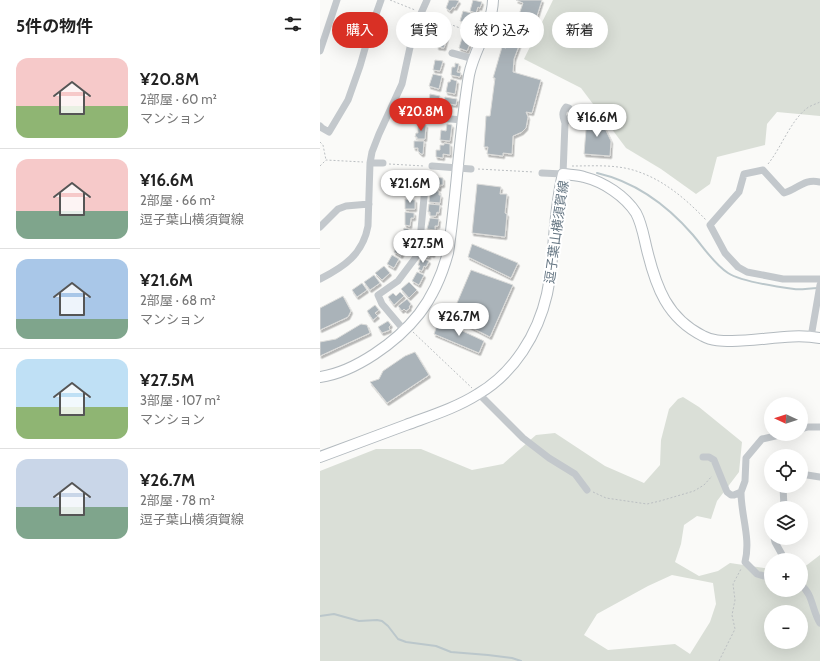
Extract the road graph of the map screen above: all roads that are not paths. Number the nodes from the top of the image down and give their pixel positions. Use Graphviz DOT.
graph roads {
  1 [pos="337,0"];
  2 [pos="381,0"];
  3 [pos="427,0"];
  4 [pos="492,0"];
  5 [pos="320,51"];
  6 [pos="452,53"];
  7 [pos="474,59"];
  8 [pos="438,118"];
  9 [pos="463,120"];
  10 [pos="565,123"];
  11 [pos="320,126"];
  12 [pos="370,163"];
  13 [pos="383,164"];
  14 [pos="432,166"];
  15 [pos="458,168"];
  16 [pos="471,169"];
  17 [pos="564,170"];
  18 [pos="542,173"];
  19 [pos="820,182"];
  20 [pos="425,187"];
  21 [pos="369,204"];
  22 [pos="320,227"];
  23 [pos="820,278"];
  24 [pos="320,279"];
  25 [pos="820,285"];
  26 [pos="406,328"];
  27 [pos="816,337"];
  28 [pos="320,377"];
  29 [pos="479,394"];
  30 [pos="808,427"];
  31 [pos="820,427"];
  32 [pos="764,439"];
  33 [pos="320,457"];
  34 [pos="703,457"];
  35 [pos="808,475"];
  36 [pos="820,477"];
  37 [pos="586,490"];
  38 [pos="741,492"];
  39 [pos="764,576"];
  40 [pos="808,593"];
  41 [pos="820,623"];
  1 -- 5 [label="street"];
  2 -- 11 [label="street"];
  3 -- 12 [label="street"];
  4 -- 7 [label="main road"];
  6 -- 7 [label="street"];
  7 -- 9 [label="main road"];
  8 -- 9 [label="street"];
  9 -- 15 [label="main road"];
  10 -- 17 [label="street"];
  12 -- 13 [label="street"];
  12 -- 21 [label="street"];
  14 -- 15 [label="street"];
  15 -- 16 [label="street"];
  15 -- 26 [label="main road"];
  17 -- 18 [label="street"];
  17 -- 27 [label="main road, 逗子葉山横須賀線"];
  17 -- 29 [label="main road, 逗子葉山横須賀線"];
  19 -- 23 [label="street"];
  20 -- 26 [label="street"];
  21 -- 22 [label="street"];
  21 -- 24 [label="street"];
  25 -- 27 [label="street"];
  26 -- 28 [label="main road"];
  29 -- 33 [label="main road, 逗子葉山横須賀線"];
  29 -- 37 [label="street"];
  30 -- 31 [label="street"];
  32 -- 38 [label="street"];
  34 -- 38 [label="street"];
  35 -- 36 [label="street"];
  38 -- 39 [label="street"];
  40 -- 41 [label="street"];
}
